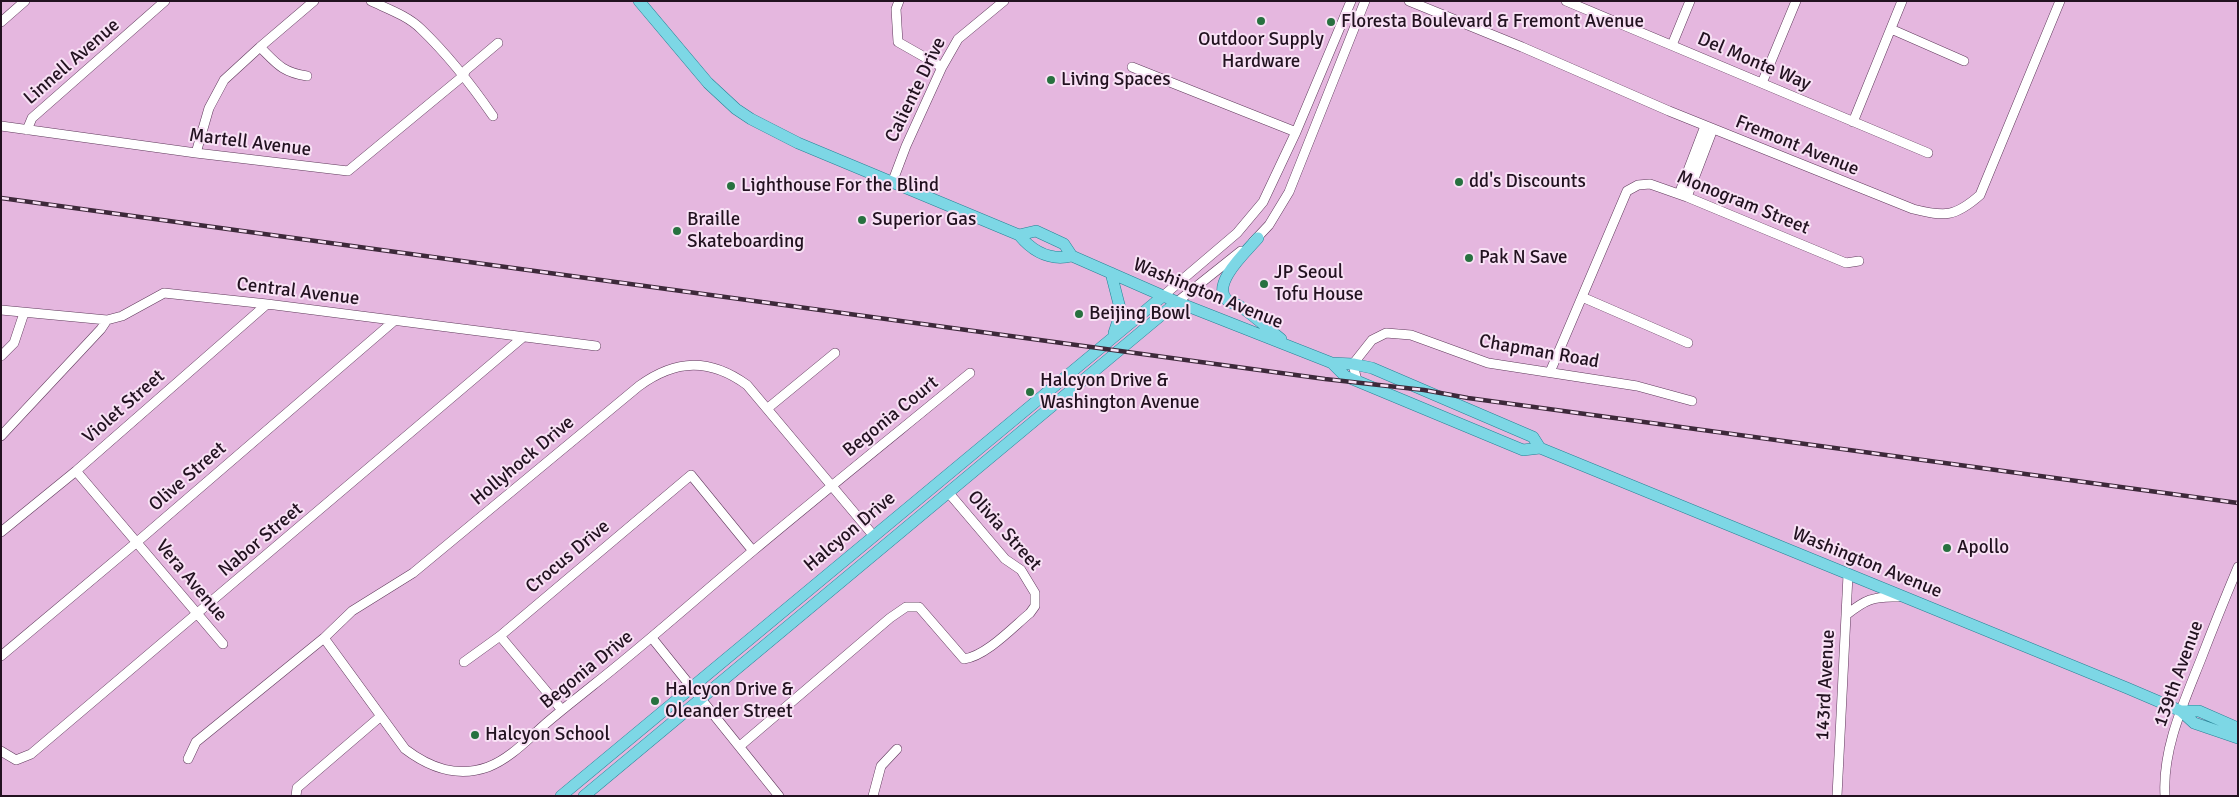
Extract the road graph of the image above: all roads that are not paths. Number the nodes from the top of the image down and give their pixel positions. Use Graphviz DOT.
graph roads {
  1 [pos="25,1"];
  2 [pos="166,1"];
  3 [pos="314,1"];
  4 [pos="371,1"];
  5 [pos="639,1"];
  6 [pos="899,1"];
  7 [pos="1004,1"];
  8 [pos="1351,1"];
  9 [pos="1365,1"];
  10 [pos="1409,1"];
  11 [pos="1566,1"];
  12 [pos="1690,1"];
  13 [pos="1796,1"];
  14 [pos="1902,1"];
  15 [pos="2060,1"];
  16 [pos="1580,4"];
  17 [pos="1,22"];
  18 [pos="1891,30"];
  19 [pos="498,43"];
  20 [pos="1672,45"];
  21 [pos="260,47"];
  22 [pos="1964,61"];
  23 [pos="942,67"];
  24 [pos="1132,67"];
  25 [pos="307,76"];
  26 [pos="463,76"];
  27 [pos="1762,83"];
  28 [pos="494,116"];
  29 [pos="1852,122"];
  30 [pos="1,126"];
  31 [pos="1709,127"];
  32 [pos="27,130"];
  33 [pos="1296,132"];
  34 [pos="196,153"];
  35 [pos="1928,153"];
  36 [pos="892,183"];
  37 [pos="1683,195"];
  38 [pos="1019,235"];
  39 [pos="1258,238"];
  40 [pos="1072,256"];
  41 [pos="1858,261"];
  42 [pos="1111,273"];
  43 [pos="1163,296"];
  44 [pos="1582,298"];
  45 [pos="1177,302"];
  46 [pos="267,304"];
  47 [pos="1,310"];
  48 [pos="24,313"];
  49 [pos="107,320"];
  50 [pos="394,321"];
  51 [pos="1112,336"];
  52 [pos="522,338"];
  53 [pos="1688,343"];
  54 [pos="596,346"];
  55 [pos="1290,347"];
  56 [pos="835,353"];
  57 [pos="1,356"];
  58 [pos="1332,363"];
  59 [pos="1353,364"];
  60 [pos="1550,372"];
  61 [pos="970,373"];
  62 [pos="1357,381"];
  63 [pos="1692,401"];
  64 [pos="768,408"];
  65 [pos="1,436"];
  66 [pos="1540,448"];
  67 [pos="76,470"];
  68 [pos="832,486"];
  69 [pos="948,492"];
  70 [pos="1,532"];
  71 [pos="873,535"];
  72 [pos="137,542"];
  73 [pos="753,551"];
  74 [pos="2238,567"];
  75 [pos="1848,575"];
  76 [pos="1905,597"];
  77 [pos="198,615"];
  78 [pos="1846,615"];
  79 [pos="500,636"];
  80 [pos="324,638"];
  81 [pos="652,638"];
  82 [pos="223,644"];
  83 [pos="1,656"];
  84 [pos="464,662"];
  85 [pos="691,687"];
  86 [pos="701,699"];
  87 [pos="562,710"];
  88 [pos="2182,711"];
  89 [pos="381,716"];
  90 [pos="2238,728"];
  91 [pos="2238,738"];
  92 [pos="740,746"];
  93 [pos="897,749"];
  94 [pos="1,751"];
  95 [pos="188,759"];
  96 [pos="598,764"];
  97 [pos="586,794"];
  98 [pos="296,796"];
  99 [pos="561,796"];
  100 [pos="780,796"];
  101 [pos="873,796"];
  102 [pos="1837,796"];
  103 [pos="2165,796"];
  1 -- 17 [label="street"];
  2 -- 32 [label="street, Linnell Avenue"];
  3 -- 21 [label="street"];
  4 -- 26 [label="street"];
  5 -- 36 [label="main road, Washington Avenue"];
  6 -- 23 [label="street"];
  7 -- 23 [label="street, Caliente Drive"];
  8 -- 33 [label="street"];
  9 -- 39 [label="street"];
  10 -- 31 [label="street, Fremont Avenue"];
  11 -- 16 [label="street, Del Monte Way"];
  12 -- 20 [label="street"];
  13 -- 27 [label="street"];
  14 -- 18 [label="street"];
  15 -- 31 [label="street, Fremont Avenue"];
  16 -- 20 [label="street, Del Monte Way"];
  18 -- 22 [label="street"];
  18 -- 29 [label="street"];
  19 -- 26 [label="street, Martell Avenue"];
  20 -- 27 [label="street, Del Monte Way"];
  21 -- 25 [label="street"];
  21 -- 34 [label="street"];
  23 -- 36 [label="street, Caliente Drive"];
  24 -- 33 [label="street"];
  26 -- 28 [label="street"];
  26 -- 34 [label="street, Martell Avenue"];
  27 -- 29 [label="street, Del Monte Way"];
  29 -- 35 [label="street, Del Monte Way"];
  30 -- 32 [label="street, Martell Avenue"];
  31 -- 37 [label="street"];
  32 -- 34 [label="street, Martell Avenue"];
  33 -- 43 [label="street"];
  36 -- 38 [label="main road, Washington Avenue"];
  37 -- 41 [label="street, Monogram Street"];
  37 -- 44 [label="street, Monogram Street"];
  38 -- 40 [label="main road, Washington Avenue"];
  38 -- 40 [label="main road, Washington Avenue"];
  39 -- 45 [label="street"];
  39 -- 55 [label="main road"];
  40 -- 42 [label="main road, Washington Avenue"];
  42 -- 43 [label="main road, Washington Avenue"];
  42 -- 51 [label="main road"];
  43 -- 45 [label="main road, Washington Avenue"];
  43 -- 51 [label="main road, Halcyon Drive"];
  44 -- 53 [label="street"];
  44 -- 60 [label="street"];
  45 -- 55 [label="main road, Washington Avenue"];
  45 -- 69 [label="main road, Halcyon Drive"];
  46 -- 49 [label="street, Central Avenue"];
  46 -- 50 [label="street, Central Avenue"];
  46 -- 67 [label="street, Violet Street"];
  47 -- 48 [label="street, Central Avenue"];
  48 -- 49 [label="street, Central Avenue"];
  48 -- 57 [label="street"];
  49 -- 65 [label="street"];
  50 -- 52 [label="street, Central Avenue"];
  50 -- 72 [label="street, Olive Street"];
  51 -- 71 [label="main road, Halcyon Drive"];
  52 -- 54 [label="street, Central Avenue"];
  52 -- 77 [label="street, Nabor Street"];
  55 -- 58 [label="main road, Washington Avenue"];
  56 -- 64 [label="street"];
  58 -- 59 [label="main road, Washington Avenue"];
  58 -- 62 [label="main road, Washington Avenue"];
  59 -- 60 [label="street, Chapman Road"];
  59 -- 62 [label="street"];
  59 -- 66 [label="main road, Washington Avenue"];
  60 -- 63 [label="street, Chapman Road"];
  61 -- 68 [label="street, Begonia Court"];
  62 -- 66 [label="main road, Washington Avenue"];
  64 -- 68 [label="street, Hollyhock Drive"];
  64 -- 80 [label="street, Hollyhock Drive"];
  66 -- 75 [label="main road, Washington Avenue"];
  67 -- 70 [label="street, Violet Street"];
  67 -- 72 [label="street, Vera Avenue"];
  68 -- 71 [label="street, Hollyhock Drive"];
  68 -- 73 [label="street, Begonia Drive"];
  69 -- 86 [label="main road, Halcyon Drive"];
  69 -- 92 [label="street, Olivia Street"];
  71 -- 85 [label="main road, Halcyon Drive"];
  72 -- 77 [label="street, Vera Avenue"];
  72 -- 83 [label="street, Olive Street"];
  73 -- 79 [label="street, Crocus Drive"];
  73 -- 81 [label="street, Begonia Drive"];
  74 -- 88 [label="street, 139th Avenue"];
  75 -- 76 [label="main road, Washington Avenue"];
  75 -- 78 [label="street, 143rd Avenue"];
  76 -- 78 [label="street"];
  76 -- 88 [label="main road, Washington Avenue"];
  77 -- 82 [label="street, Vera Avenue"];
  77 -- 94 [label="street, Nabor Street"];
  78 -- 102 [label="street, 143rd Avenue"];
  79 -- 84 [label="street, Crocus Drive"];
  79 -- 87 [label="street"];
  80 -- 89 [label="street, Begonia Drive"];
  80 -- 95 [label="street, Hollyhock Drive"];
  81 -- 85 [label="street"];
  81 -- 87 [label="street, Begonia Drive"];
  85 -- 86 [label="street"];
  85 -- 96 [label="main road, Halcyon Drive"];
  86 -- 92 [label="street"];
  86 -- 97 [label="main road, Halcyon Drive"];
  87 -- 89 [label="street, Begonia Drive"];
  88 -- 90 [label="main road, Washington Avenue"];
  88 -- 91 [label="main road, Washington Avenue"];
  88 -- 103 [label="street, 139th Avenue"];
  89 -- 98 [label="street"];
  92 -- 100 [label="street"];
  93 -- 101 [label="street"];
  96 -- 97 [label="main road"];
  96 -- 99 [label="main road, Halcyon Drive"];
}
